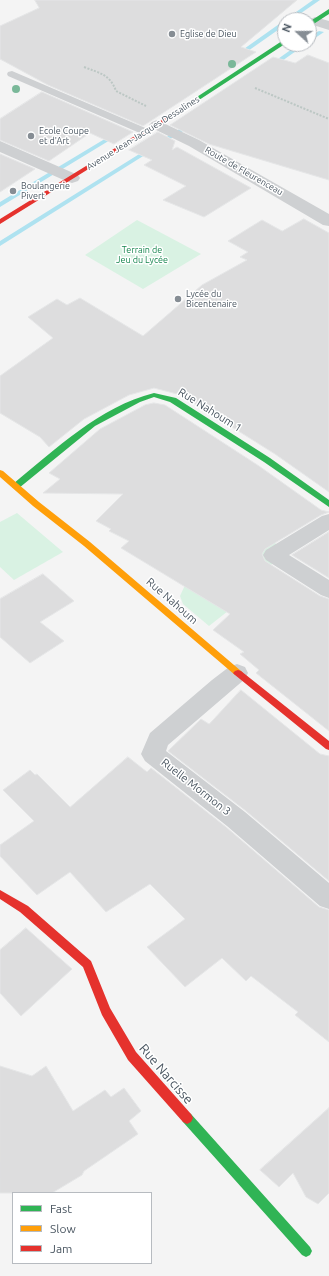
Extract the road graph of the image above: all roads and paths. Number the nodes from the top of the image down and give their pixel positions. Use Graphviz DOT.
graph roads {
  1 [pos="329,11"];
  2 [pos="317,19"];
  3 [pos="317,24"];
  4 [pos="329,26"];
  5 [pos="277,46"];
  6 [pos="84,67"];
  7 [pos="12,74"];
  8 [pos="230,78"];
  9 [pos="171,116"];
  10 [pos="329,119"];
  11 [pos="151,128"];
  12 [pos="0,146"];
  13 [pos="62,173"];
  14 [pos="329,221"];
  15 [pos="0,222"];
  16 [pos="0,473"];
  17 [pos="16,486"];
  18 [pos="329,504"];
  19 [pos="329,521"];
  20 [pos="329,590"];
  21 [pos="237,673"];
  22 [pos="329,746"];
  23 [pos="0,894"];
  24 [pos="329,898"];
  25 [pos="306,1251"];
  1 -- 2 [label="street"];
  3 -- 4 [label="street"];
  5 -- 8 [label="street, Avenue Jean-Jacques Dessalines"];
  6 -- 9 [label="path"];
  7 -- 11 [label="lane"];
  8 -- 9 [label="street, Avenue Jean-Jacques Dessalines"];
  8 -- 10 [label="path"];
  9 -- 11 [label="street, Avenue Jean-Jacques Dessalines"];
  11 -- 13 [label="street, Avenue Jean-Jacques Dessalines"];
  11 -- 14 [label="street, Route de Fleurenceau"];
  12 -- 13 [label="street"];
  13 -- 15 [label="street, Avenue Jean-Jacques Dessalines"];
  16 -- 17 [label="street, Rue Nahoum"];
  17 -- 18 [label="street, Rue Nahoum 1"];
  17 -- 21 [label="street, Rue Nahoum"];
  19 -- 20 [label="street"];
  21 -- 22 [label="street, Rue Nahoum"];
  21 -- 24 [label="street, Ruelle Mormon 3"];
  23 -- 25 [label="street, Rue Narcisse"];
}
